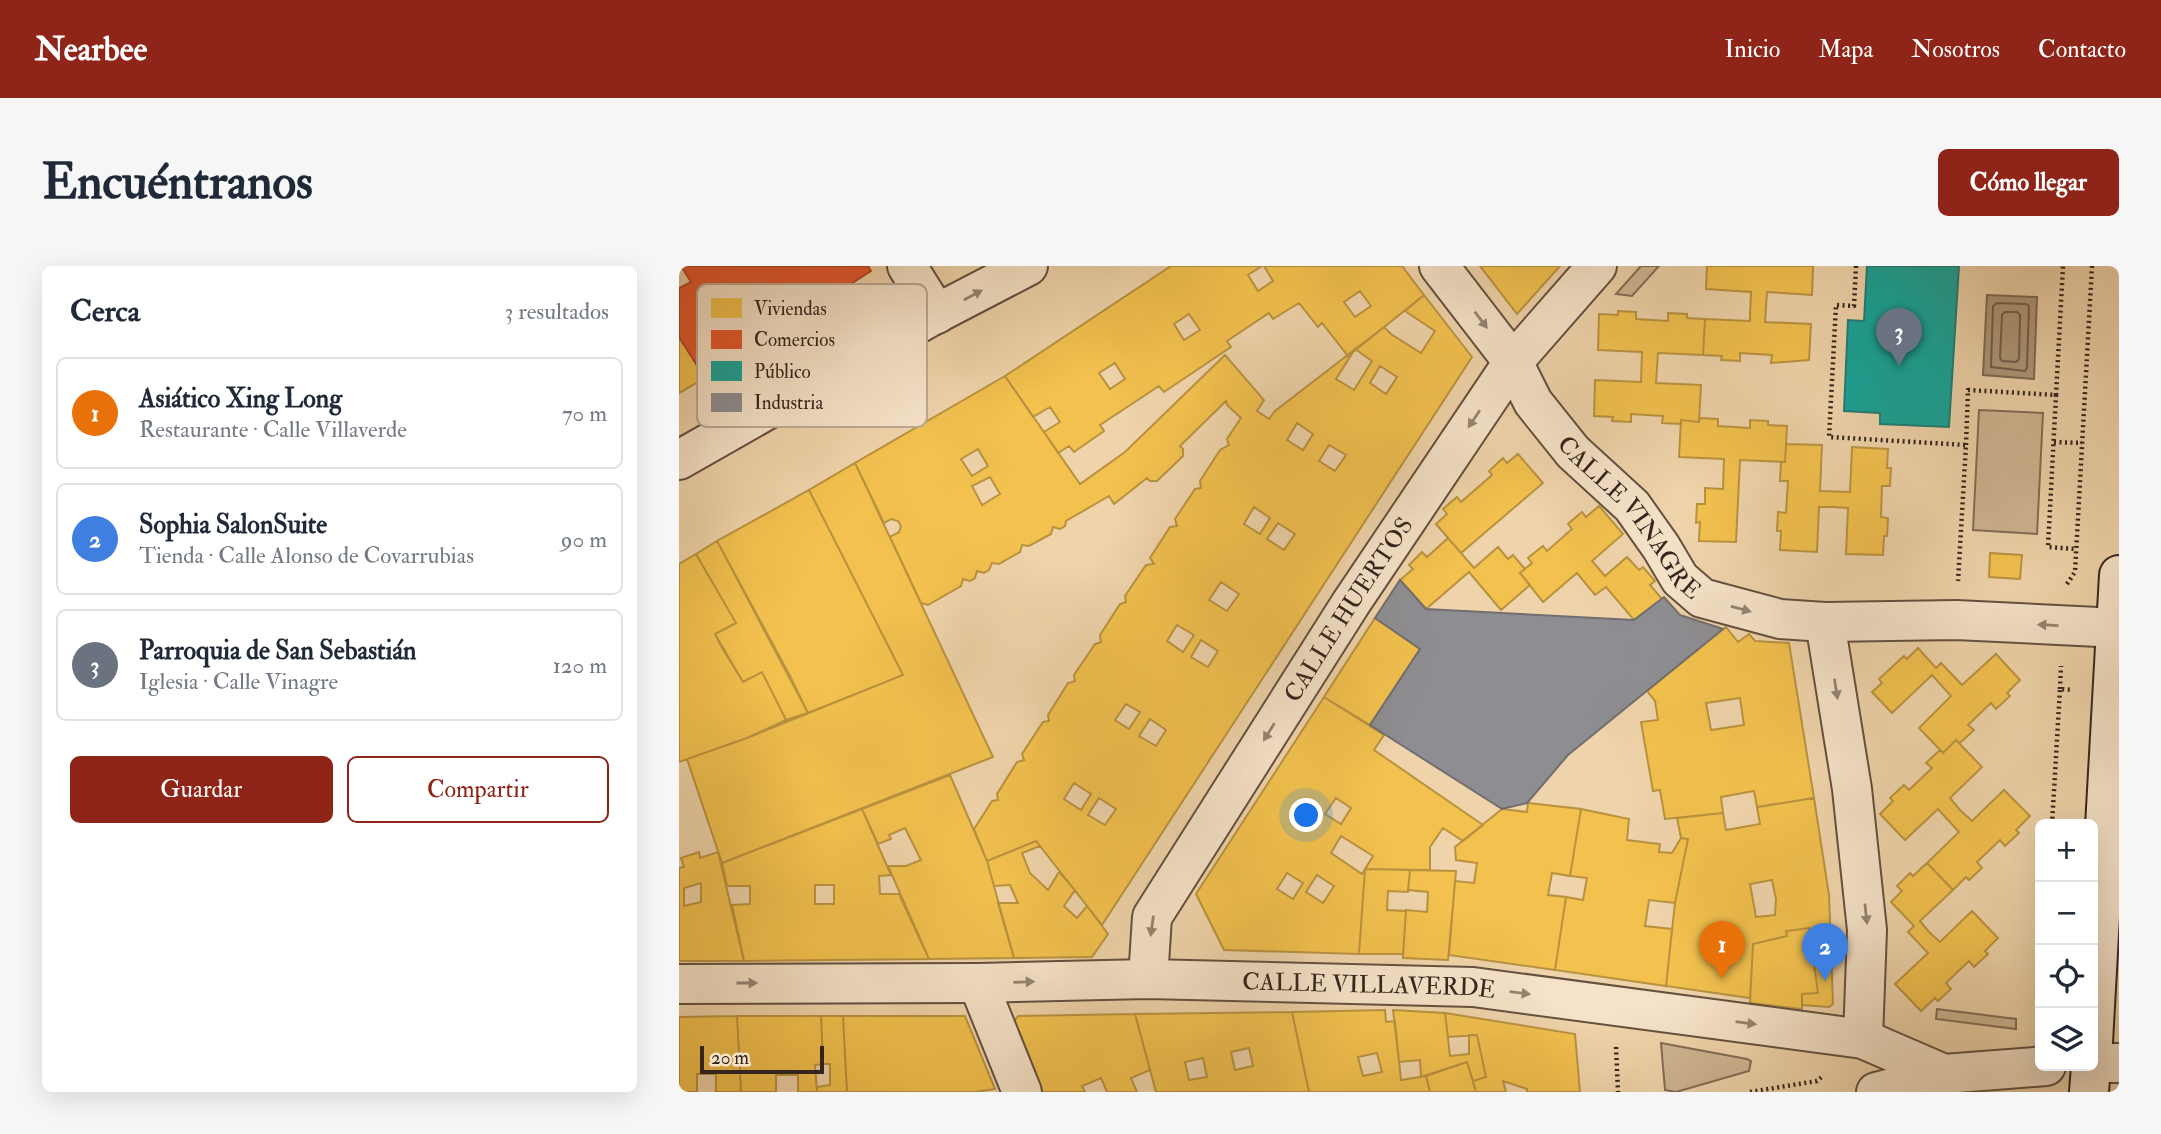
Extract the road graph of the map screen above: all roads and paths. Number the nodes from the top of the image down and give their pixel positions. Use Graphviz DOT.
graph roads {
  1 [pos="907,266"];
  2 [pos="1028,266"];
  3 [pos="1439,266"];
  4 [pos="1597,266"];
  5 [pos="1856,266"];
  6 [pos="2063,266"];
  7 [pos="2092,266"];
  8 [pos="918,284"];
  9 [pos="927,298"];
  10 [pos="937,314"];
  11 [pos="927,320"];
  12 [pos="1513,362"];
  13 [pos="2056,395"];
  14 [pos="737,427"];
  15 [pos="2054,442"];
  16 [pos="2082,443"];
  17 [pos="1966,445"];
  18 [pos="679,460"];
  19 [pos="2076,549"];
  20 [pos="2119,575"];
  21 [pos="1956,620"];
  22 [pos="1825,622"];
  23 [pos="2064,625"];
  24 [pos="2118,628"];
  25 [pos="2060,689"];
  26 [pos="1148,979"];
  27 [pos="978,983"];
  28 [pos="679,984"];
  29 [pos="2095,1008"];
  30 [pos="1863,1039"];
  31 [pos="2119,1063"];
  32 [pos="2098,1064"];
  33 [pos="2035,1067"];
  34 [pos="2091,1071"];
  35 [pos="1944,1074"];
  36 [pos="1022,1092"];
  37 [pos="1877,1092"];
  38 [pos="2089,1092"];
  1 -- 8 [label="street"];
  10 -- 2 [label="street, one-way"];
  3 -- 12 [label="street, CALLE VINAGRE, one-way"];
  4 -- 12 [label="street, CALLE HUERTOS"];
  5 -- 17 [label="path"];
  6 -- 13 [label="path"];
  7 -- 16 [label="path"];
  9 -- 10 [label="street"];
  10 -- 11 [label="street"];
  12 -- 22 [label="street, CALLE VINAGRE, one-way"];
  12 -- 26 [label="street, CALLE HUERTOS, one-way"];
  13 -- 15 [label="path"];
  13 -- 17 [label="path"];
  14 -- 18 [label="street"];
  15 -- 16 [label="path"];
  15 -- 19 [label="path"];
  16 -- 19 [label="path"];
  17 -- 21 [label="path"];
  19 -- 23 [label="path"];
  20 -- 24 [label="street"];
  21 -- 22 [label="street, CALLE VINAGRE"];
  23 -- 21 [label="street, CALLE VINAGRE, one-way"];
  22 -- 30 [label="street, one-way"];
  23 -- 24 [label="street, CALLE VINAGRE"];
  23 -- 25 [label="path"];
  24 -- 29 [label="street"];
  27 -- 26 [label="street, CALLE VILLAVERDE, one-way"];
  26 -- 30 [label="street, CALLE VILLAVERDE, one-way"];
  28 -- 27 [label="street, CALLE VILLAVERDE, one-way"];
  27 -- 36 [label="street"];
  30 -- 35 [label="street, CALLE VILLAVERDE"];
  31 -- 32 [label="street"];
  33 -- 35 [label="street, CALLE VILLAVERDE"];
  34 -- 38 [label="street"];
  35 -- 37 [label="street"];
}
